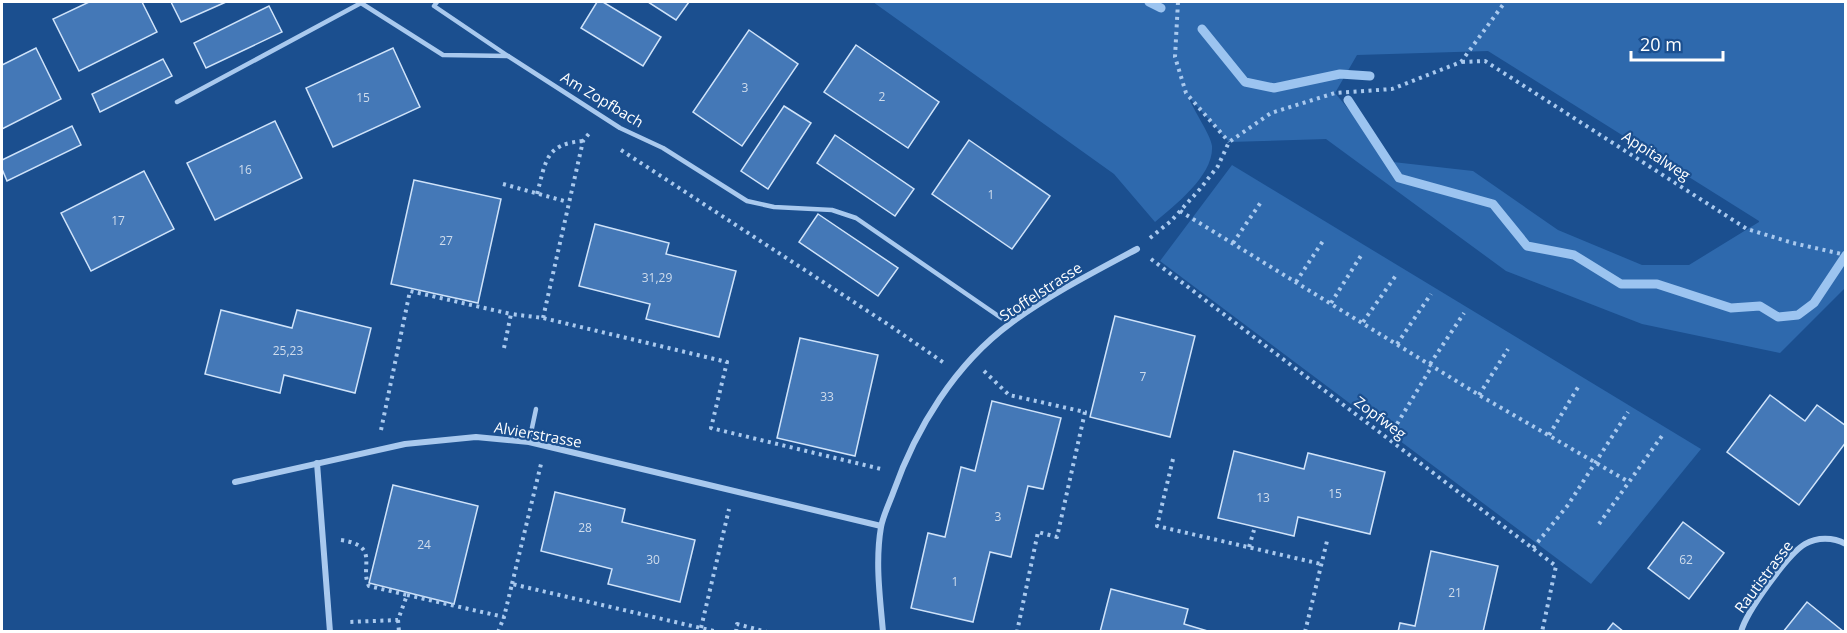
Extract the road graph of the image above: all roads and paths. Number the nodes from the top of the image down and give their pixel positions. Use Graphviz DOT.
graph roads {
  1 [pos="437,2"];
  2 [pos="1178,2"];
  3 [pos="1505,2"];
  4 [pos="508,56"];
  5 [pos="1461,62"];
  6 [pos="177,102"];
  7 [pos="582,125"];
  8 [pos="591,131"];
  9 [pos="600,137"];
  10 [pos="583,141"];
  11 [pos="1229,142"];
  12 [pos="619,149"];
  13 [pos="503,184"];
  14 [pos="537,194"];
  15 [pos="568,202"];
  16 [pos="1261,202"];
  17 [pos="1180,211"];
  18 [pos="1323,241"];
  19 [pos="1233,243"];
  20 [pos="1137,249"];
  21 [pos="1362,254"];
  22 [pos="1845,255"];
  23 [pos="1397,274"];
  24 [pos="1296,282"];
  25 [pos="1431,294"];
  26 [pos="1331,303"];
  27 [pos="1464,313"];
  28 [pos="511,314"];
  29 [pos="543,318"];
  30 [pos="1363,322"];
  31 [pos="1010,324"];
  32 [pos="1397,344"];
  33 [pos="504,348"];
  34 [pos="1508,349"];
  35 [pos="971,359"];
  36 [pos="944,363"];
  37 [pos="1431,365"];
  38 [pos="1580,384"];
  39 [pos="1479,395"];
  40 [pos="536,409"];
  41 [pos="1628,412"];
  42 [pos="1397,424"];
  43 [pos="381,430"];
  44 [pos="1664,433"];
  45 [pos="1549,435"];
  46 [pos="528,442"];
  47 [pos="545,446"];
  48 [pos="1173,459"];
  49 [pos="317,463"];
  50 [pos="1595,463"];
  51 [pos="881,469"];
  52 [pos="235,482"];
  53 [pos="1629,482"];
  54 [pos="733,491"];
  55 [pos="1599,524"];
  56 [pos="881,526"];
  57 [pos="1254,530"];
  58 [pos="340,539"];
  59 [pos="1327,541"];
  60 [pos="1845,544"];
  61 [pos="1250,547"];
  62 [pos="1533,548"];
  63 [pos="1322,564"];
  64 [pos="512,584"];
  65 [pos="407,595"];
  66 [pos="504,617"];
  67 [pos="398,620"];
  68 [pos="345,622"];
  69 [pos="701,628"];
  70 [pos="330,632"];
  71 [pos="399,632"];
  72 [pos="498,632"];
  73 [pos="718,632"];
  74 [pos="736,632"];
  75 [pos="767,632"];
  76 [pos="883,632"];
  77 [pos="1017,632"];
  78 [pos="1305,632"];
  79 [pos="1542,632"];
  80 [pos="1742,632"];
  1 -- 4 [label="lane, Am Zopfbach"];
  2 -- 11 [label="path"];
  3 -- 5 [label="path"];
  4 -- 6 [label="lane"];
  4 -- 31 [label="lane, Am Zopfbach"];
  5 -- 11 [label="path"];
  5 -- 22 [label="path, Appitalweg"];
  7 -- 8 [label="path"];
  8 -- 9 [label="path"];
  8 -- 10 [label="path"];
  10 -- 14 [label="path"];
  10 -- 15 [label="path"];
  11 -- 17 [label="path"];
  12 -- 36 [label="path"];
  13 -- 14 [label="path"];
  14 -- 15 [label="path"];
  15 -- 29 [label="path"];
  16 -- 19 [label="path"];
  17 -- 19 [label="path"];
  17 -- 20 [label="path"];
  18 -- 24 [label="path"];
  19 -- 24 [label="path"];
  20 -- 31 [label="street, Stoffelstrasse"];
  20 -- 62 [label="path, Zopfweg"];
  21 -- 26 [label="path"];
  23 -- 30 [label="path"];
  24 -- 26 [label="path"];
  25 -- 32 [label="path"];
  26 -- 30 [label="path"];
  27 -- 37 [label="path"];
  28 -- 29 [label="path"];
  28 -- 33 [label="path"];
  28 -- 43 [label="path"];
  29 -- 51 [label="path"];
  30 -- 32 [label="path"];
  31 -- 35 [label="street, Stoffelstrasse"];
  32 -- 37 [label="path"];
  34 -- 39 [label="path"];
  35 -- 56 [label="street, Stoffelstrasse"];
  35 -- 77 [label="path"];
  37 -- 39 [label="path"];
  37 -- 42 [label="path"];
  38 -- 45 [label="path"];
  39 -- 45 [label="path"];
  40 -- 46 [label="lane"];
  41 -- 50 [label="path"];
  44 -- 53 [label="path"];
  45 -- 50 [label="path"];
  46 -- 47 [label="street, Alvierstrasse"];
  46 -- 49 [label="street, Alvierstrasse"];
  47 -- 54 [label="street, Alvierstrasse"];
  47 -- 64 [label="path"];
  48 -- 61 [label="path"];
  49 -- 52 [label="street, Alvierstrasse"];
  49 -- 70 [label="street"];
  50 -- 53 [label="path"];
  50 -- 62 [label="path"];
  53 -- 55 [label="path"];
  54 -- 56 [label="street, Alvierstrasse"];
  54 -- 69 [label="path"];
  56 -- 76 [label="street, Stoffelstrasse"];
  57 -- 61 [label="path"];
  58 -- 65 [label="path"];
  59 -- 63 [label="path"];
  60 -- 80 [label="street, Rautistrasse"];
  61 -- 63 [label="path"];
  62 -- 79 [label="path, Zopfweg"];
  63 -- 78 [label="path"];
  64 -- 66 [label="path"];
  64 -- 69 [label="path"];
  65 -- 66 [label="path"];
  65 -- 67 [label="path"];
  66 -- 72 [label="path"];
  67 -- 68 [label="path"];
  67 -- 71 [label="path"];
  69 -- 73 [label="path"];
  74 -- 75 [label="path"];
}
